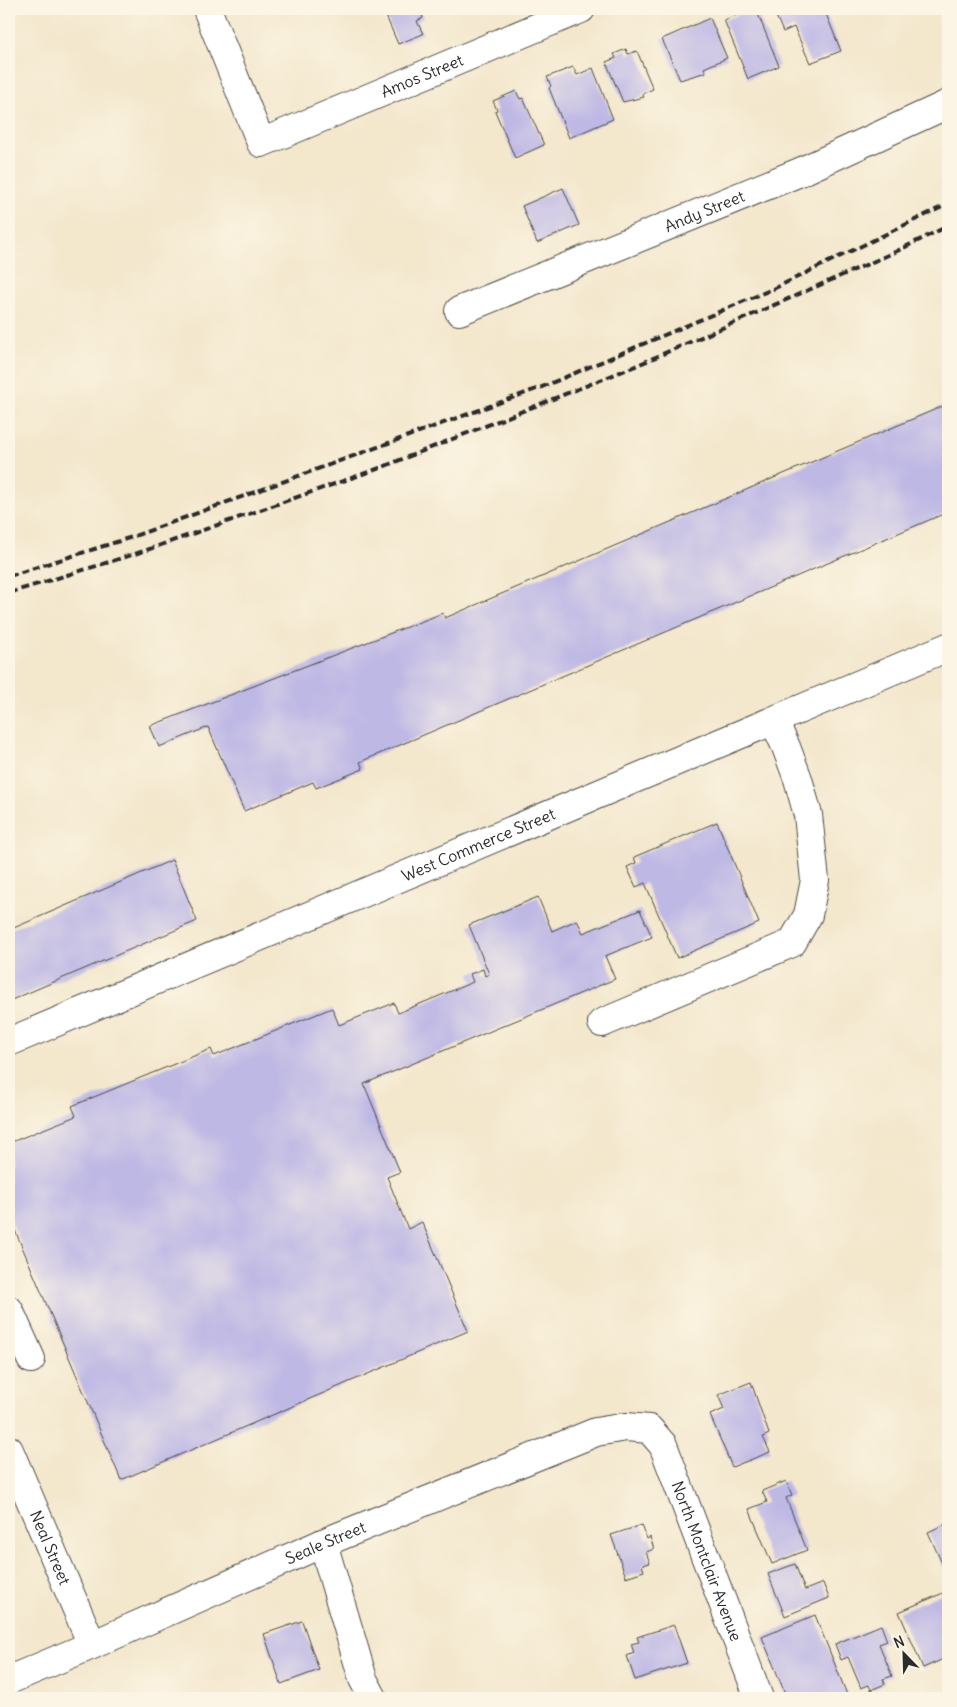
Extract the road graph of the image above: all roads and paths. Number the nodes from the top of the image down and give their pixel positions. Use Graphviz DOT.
graph roads {
  1 [pos="207,9"];
  2 [pos="581,9"];
  3 [pos="948,104"];
  4 [pos="459,312"];
  5 [pos="948,647"];
  6 [pos="774,721"];
  7 [pos="602,1023"];
  8 [pos="9,1042"];
  9 [pos="9,1310"];
  10 [pos="30,1359"];
  11 [pos="649,1429"];
  12 [pos="9,1450"];
  13 [pos="323,1543"];
  14 [pos="92,1645"];
  15 [pos="9,1680"];
  16 [pos="373,1698"];
  17 [pos="759,1698"];
  1 -- 2 [label="street, Amos Street"];
  3 -- 4 [label="street, Andy Street"];
  5 -- 6 [label="street, West Commerce Street"];
  6 -- 7 [label="street"];
  6 -- 8 [label="street, West Commerce Street"];
  9 -- 10 [label="street"];
  11 -- 13 [label="street, Seale Street"];
  11 -- 17 [label="street, North Montclair Avenue"];
  12 -- 14 [label="street, Neal Street"];
  13 -- 14 [label="street, Seale Street"];
  13 -- 16 [label="street"];
  14 -- 15 [label="street, Seale Street"];
}
